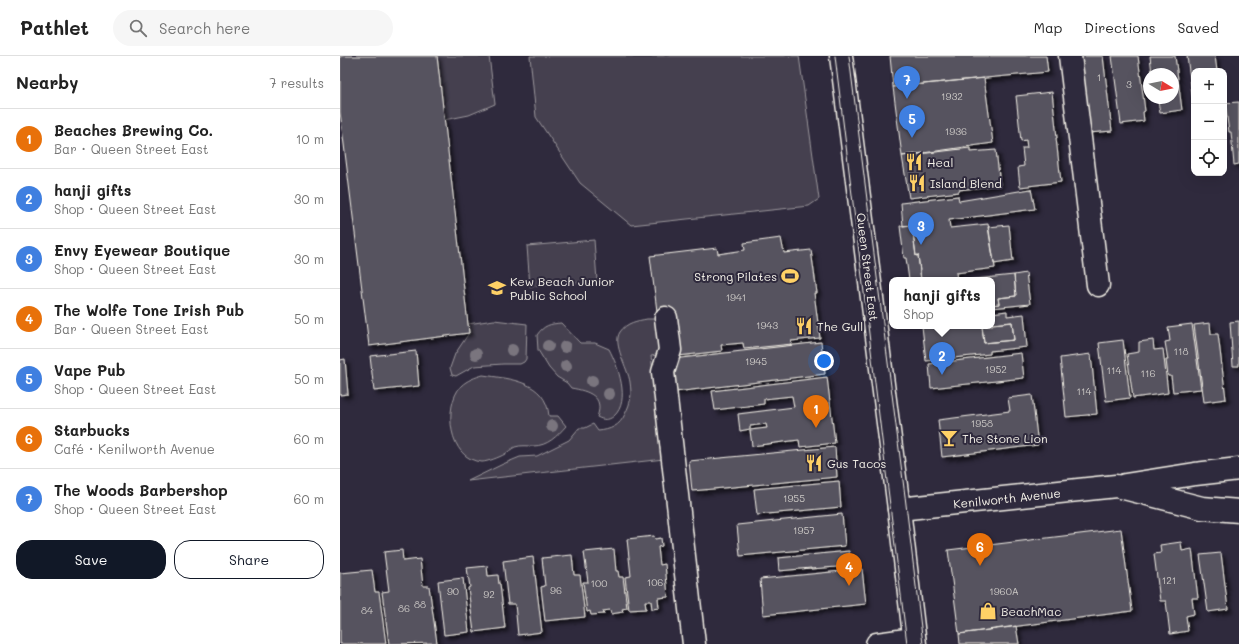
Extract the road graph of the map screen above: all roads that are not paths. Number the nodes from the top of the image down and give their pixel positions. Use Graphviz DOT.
graph roads {
  1 [pos="841,56"];
  2 [pos="1070,56"];
  3 [pos="1098,285"];
  4 [pos="666,318"];
  5 [pos="1239,469"];
  6 [pos="1116,486"];
  7 [pos="899,509"];
  8 [pos="1239,511"];
  9 [pos="915,642"];
  10 [pos="694,644"];
  11 [pos="877,644"];
  1 -- 7 [label="main road, Queen Street East"];
  2 -- 3 [label="main road"];
  4 -- 10 [label="main road"];
  5 -- 6 [label="main road, Kenilworth Avenue"];
  6 -- 7 [label="main road, Kenilworth Avenue"];
  6 -- 8 [label="main road, Kenilworth Avenue"];
  7 -- 9 [label="main road, Queen Street East"];
  9 -- 11 [label="main road"];
}
